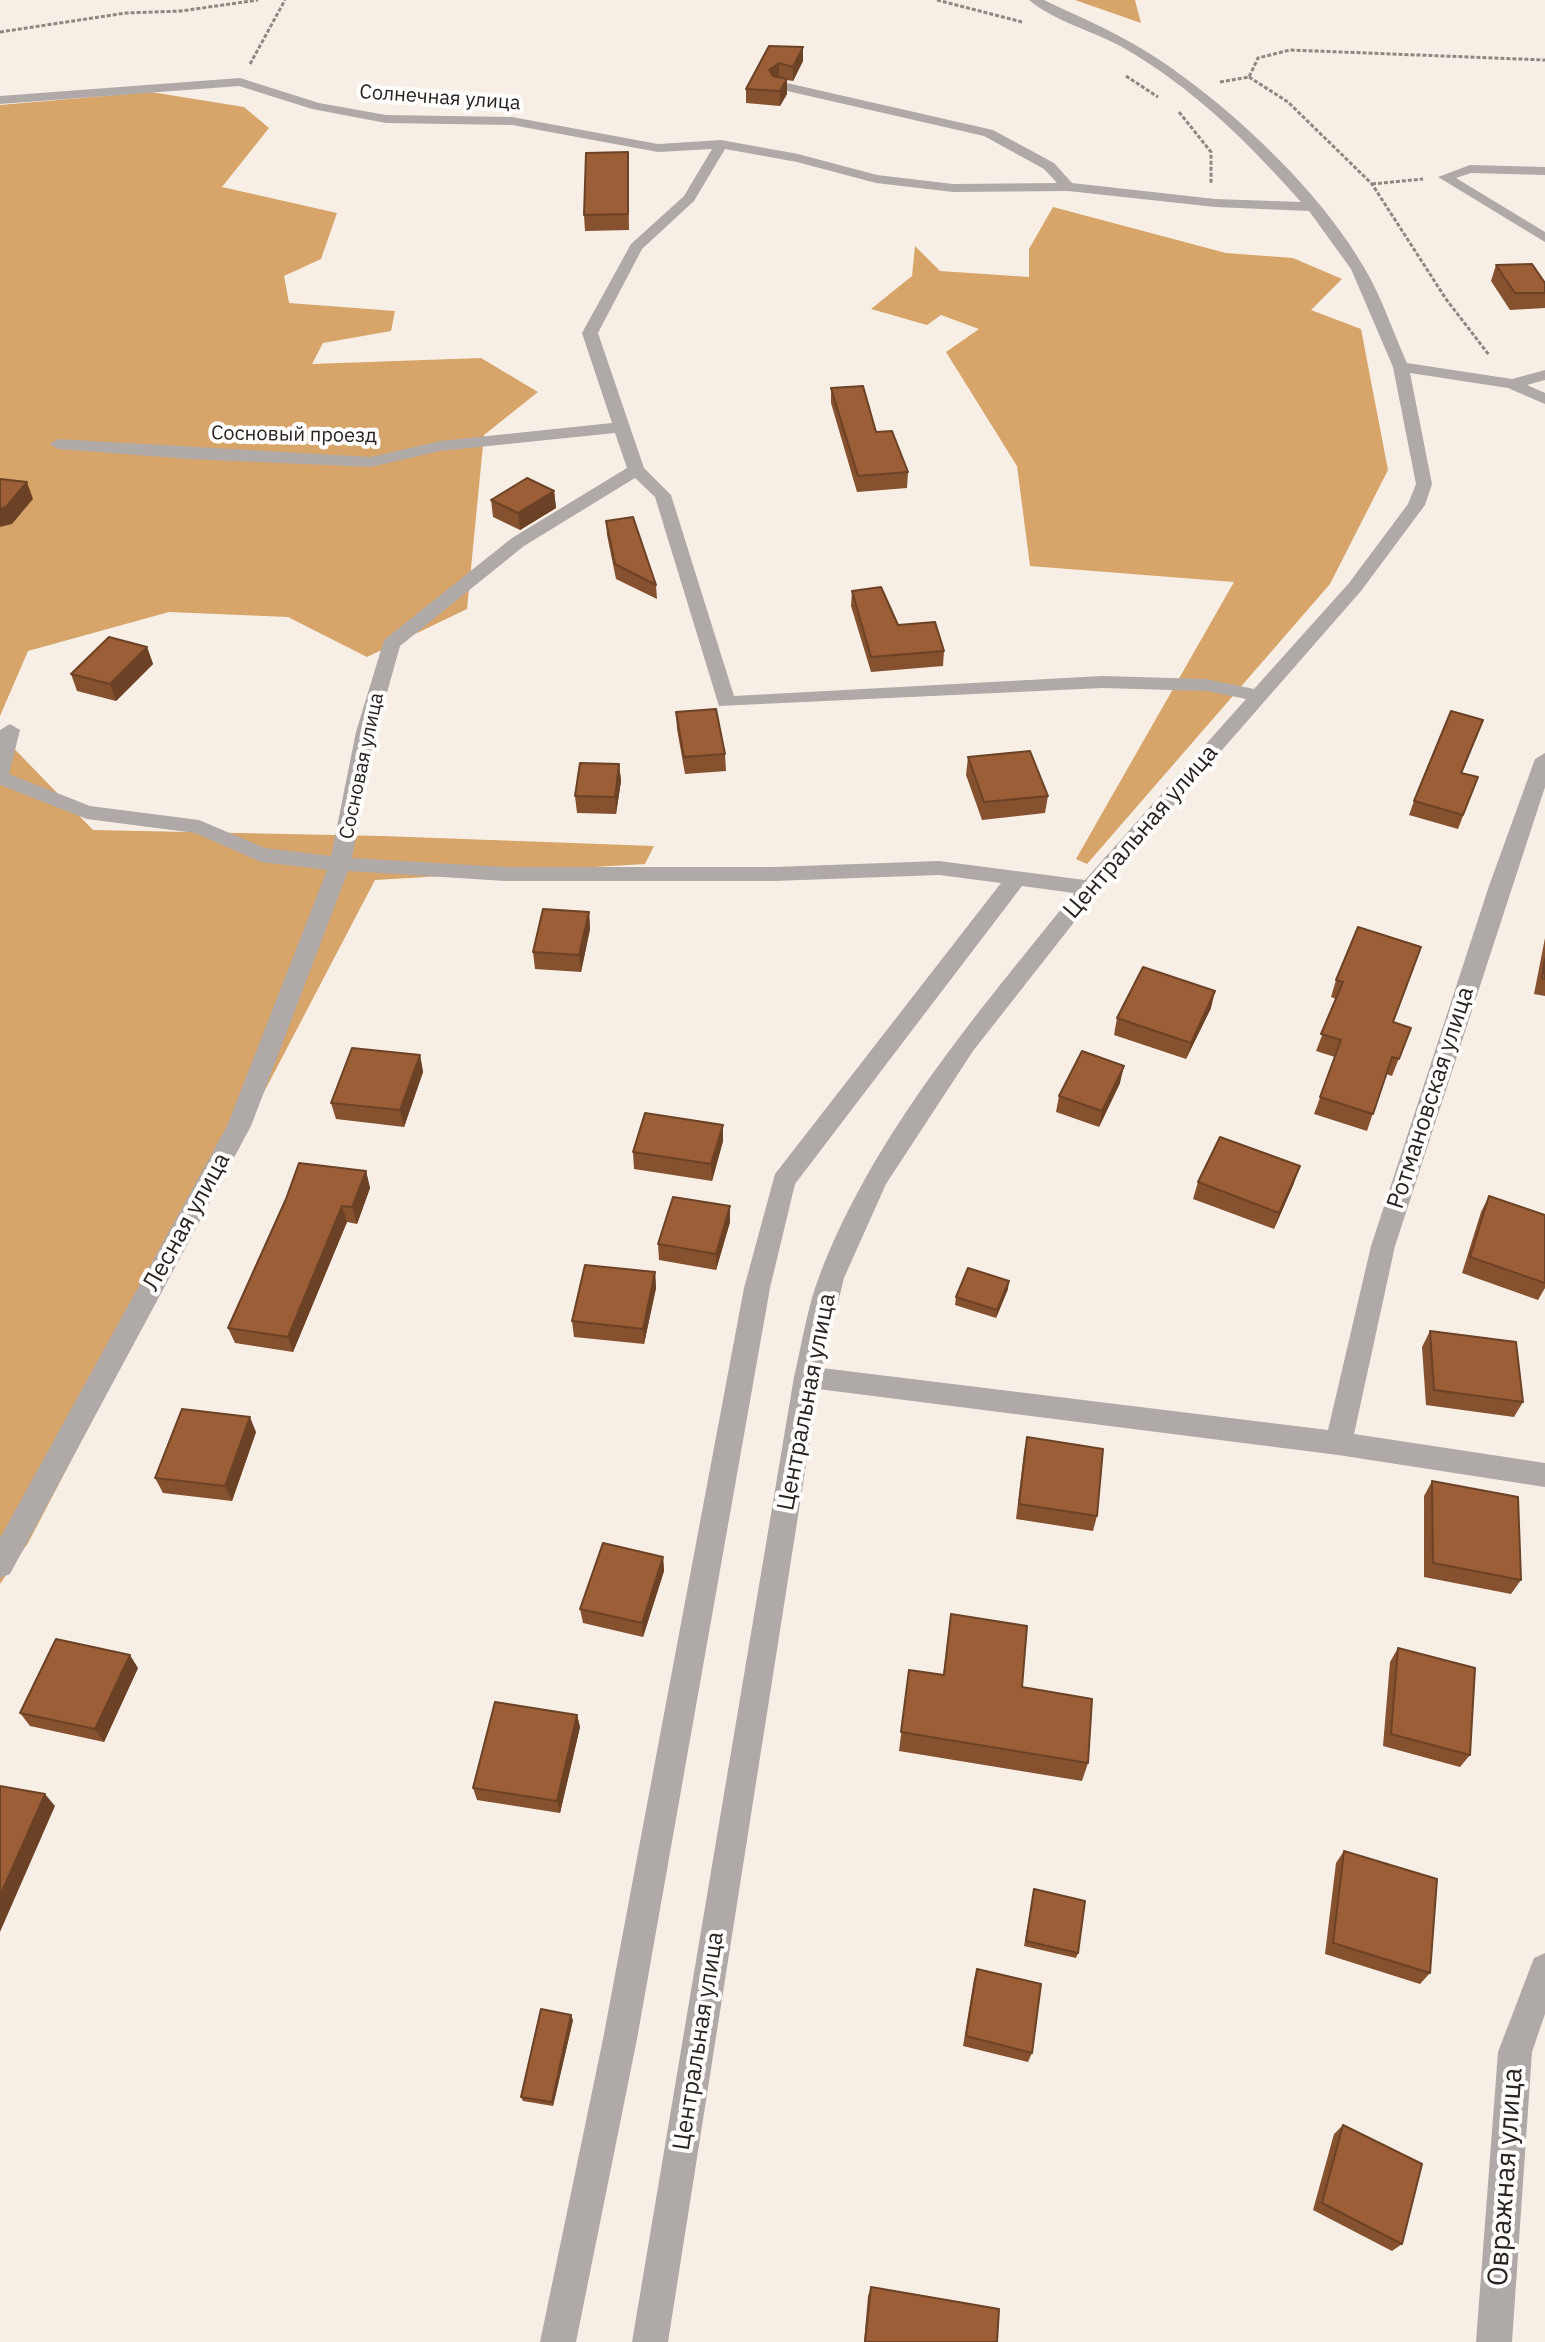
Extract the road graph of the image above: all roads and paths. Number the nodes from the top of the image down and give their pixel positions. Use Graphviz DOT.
graph roads {
  1 [pos="258,0"];
  2 [pos="285,0"];
  3 [pos="937,0"];
  4 [pos="1035,0"];
  5 [pos="1023,23"];
  6 [pos="0,32"];
  7 [pos="1545,60"];
  8 [pos="1126,76"];
  9 [pos="1249,77"];
  10 [pos="240,82"];
  11 [pos="778,85"];
  12 [pos="1192,87"];
  13 [pos="0,100"];
  14 [pos="1165,102"];
  15 [pos="1178,111"];
  16 [pos="721,144"];
  17 [pos="1545,171"];
  18 [pos="1445,177"];
  19 [pos="1372,184"];
  20 [pos="1068,187"];
  21 [pos="1215,203"];
  22 [pos="1313,207"];
  23 [pos="1545,238"];
  24 [pos="1401,367"];
  25 [pos="1545,375"];
  26 [pos="1512,384"];
  27 [pos="1545,399"];
  28 [pos="622,427"];
  29 [pos="58,444"];
  30 [pos="636,470"];
  31 [pos="1258,696"];
  32 [pos="10,730"];
  33 [pos="1545,759"];
  34 [pos="0,775"];
  35 [pos="340,864"];
  36 [pos="1016,879"];
  37 [pos="1090,888"];
  38 [pos="807,1377"];
  39 [pos="1338,1443"];
  40 [pos="1545,1475"];
  41 [pos="0,1565"];
  42 [pos="1545,1969"];
  43 [pos="558,2342"];
  44 [pos="650,2342"];
  45 [pos="1494,2342"];
  1 -- 6 [label="path"];
  2 -- 10 [label="path"];
  3 -- 5 [label="path"];
  4 -- 12 [label="street, Центральная улица"];
  7 -- 9 [label="path"];
  8 -- 14 [label="path"];
  9 -- 12 [label="path"];
  9 -- 19 [label="path"];
  10 -- 13 [label="street, Солнечная улица"];
  10 -- 16 [label="street, Солнечная улица"];
  11 -- 20 [label="street"];
  12 -- 22 [label="street, Центральная улица"];
  15 -- 21 [label="path"];
  16 -- 20 [label="street, Солнечная улица"];
  16 -- 28 [label="street"];
  17 -- 18 [label="street"];
  18 -- 19 [label="path"];
  18 -- 23 [label="street"];
  19 -- 26 [label="path"];
  20 -- 21 [label="street, Солнечная улица"];
  21 -- 22 [label="street, Солнечная улица"];
  22 -- 24 [label="street, Центральная улица"];
  24 -- 26 [label="street"];
  24 -- 31 [label="street, Центральная улица"];
  25 -- 26 [label="street"];
  26 -- 27 [label="street"];
  28 -- 29 [label="street, Сосновый проезд"];
  28 -- 30 [label="street"];
  30 -- 31 [label="street"];
  30 -- 35 [label="street, Сосновая улица"];
  31 -- 37 [label="street, Центральная улица"];
  32 -- 34 [label="street"];
  33 -- 39 [label="street, Ротмановская улица"];
  34 -- 35 [label="street"];
  35 -- 36 [label="street, Сосновая улица"];
  35 -- 41 [label="street, Лесная улица"];
  36 -- 37 [label="street, Сосновая улица"];
  36 -- 43 [label="street"];
  37 -- 38 [label="street, Центральная улица"];
  38 -- 39 [label="street"];
  38 -- 44 [label="street, Центральная улица"];
  39 -- 40 [label="street"];
  42 -- 45 [label="street, Овражная улица"];
}
